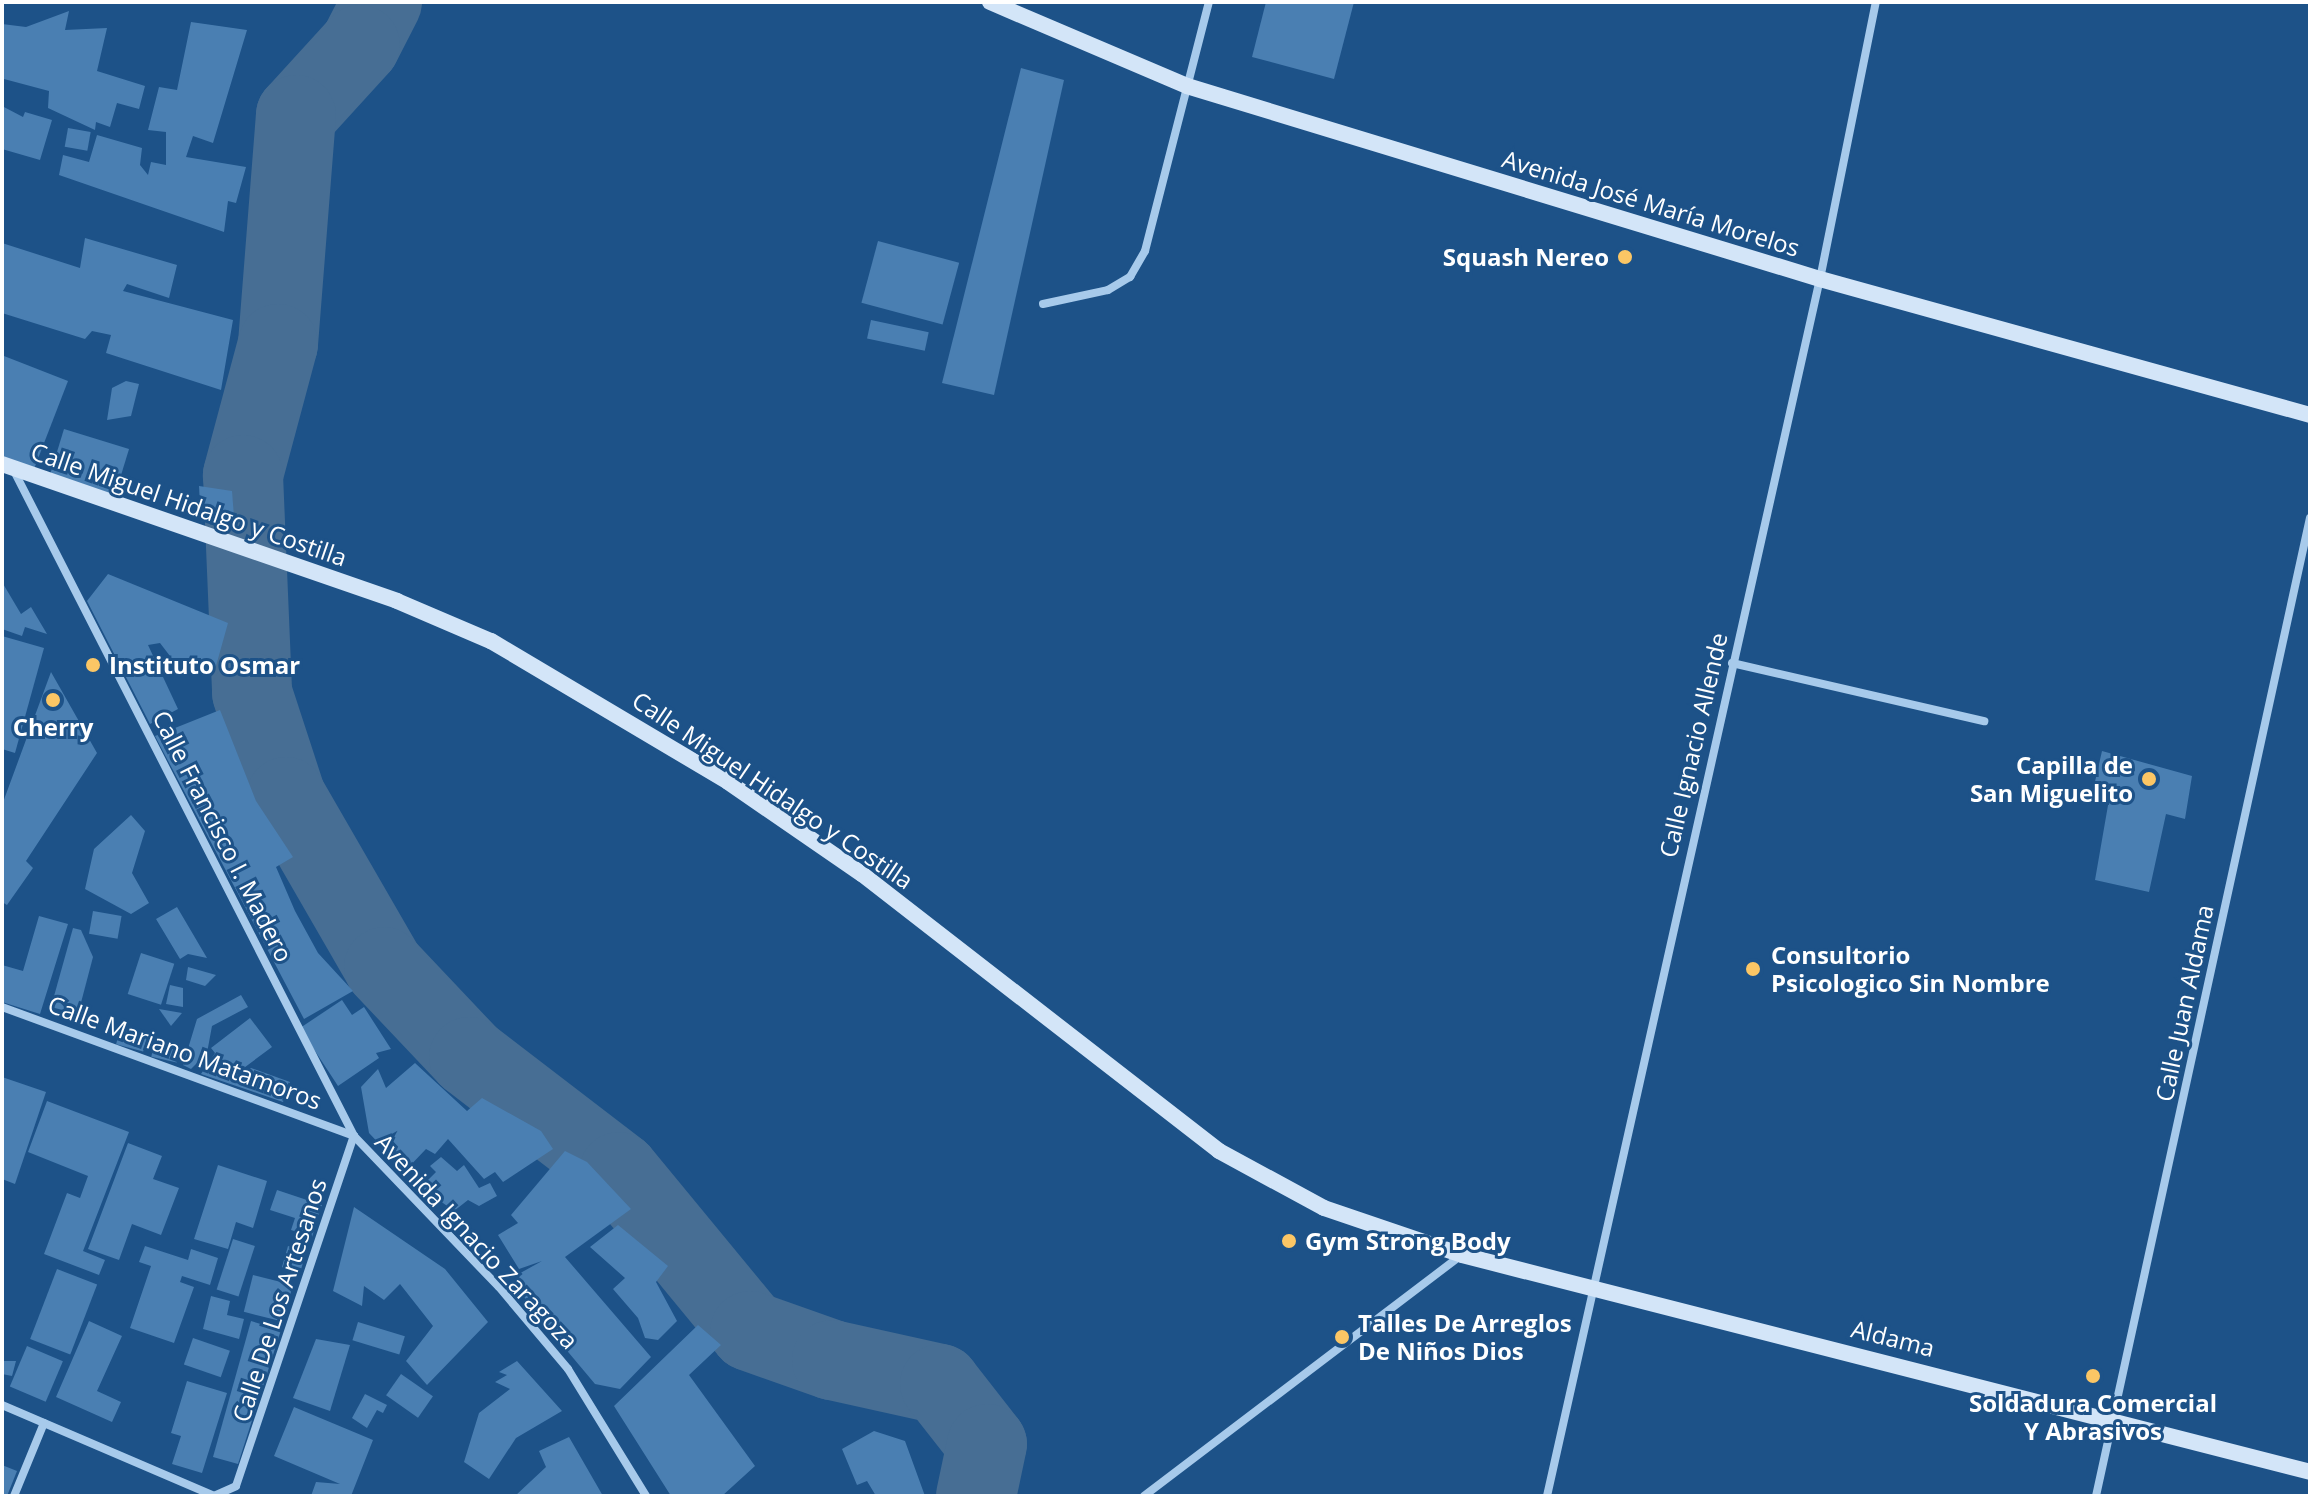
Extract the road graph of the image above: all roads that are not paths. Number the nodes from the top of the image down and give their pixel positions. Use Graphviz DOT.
graph roads {
  1 [pos="990,2"];
  2 [pos="1209,2"];
  3 [pos="1876,2"];
  4 [pos="1187,86"];
  5 [pos="1820,279"];
  6 [pos="1043,304"];
  7 [pos="2310,415"];
  8 [pos="8,466"];
  9 [pos="2310,518"];
  10 [pos="1732,663"];
  11 [pos="1984,721"];
  12 [pos="2,1007"];
  13 [pos="354,1136"];
  14 [pos="1462,1255"];
  15 [pos="1594,1286"];
  16 [pos="2,1405"];
  17 [pos="2115,1419"];
  18 [pos="44,1423"];
  19 [pos="2310,1472"];
  20 [pos="14,1496"];
  21 [pos="646,1496"];
  22 [pos="1144,1496"];
  23 [pos="1547,1496"];
  24 [pos="2096,1496"];
  1 -- 4 [label="main road, Avenida José María Morelos"];
  2 -- 4 [label="street"];
  3 -- 5 [label="street, Calle Ignacio Allende"];
  4 -- 5 [label="main road, Avenida José María Morelos"];
  4 -- 6 [label="street"];
  5 -- 7 [label="main road, Avenida José María Morelos"];
  5 -- 10 [label="street, Calle Ignacio Allende"];
  8 -- 13 [label="street, Calle Francisco I. Madero"];
  8 -- 14 [label="main road, Calle Miguel Hidalgo y Costilla"];
  9 -- 17 [label="street, Calle Juan Aldama"];
  10 -- 11 [label="street"];
  10 -- 15 [label="street, Calle Ignacio Allende"];
  12 -- 13 [label="street, Calle Mariano Matamoros"];
  13 -- 18 [label="street, Calle De Los Artesanos"];
  13 -- 21 [label="street, Avenida Ignacio Zaragoza"];
  14 -- 15 [label="main road, Aldama"];
  14 -- 22 [label="street"];
  15 -- 17 [label="main road, Aldama"];
  15 -- 23 [label="street, Calle Ignacio Allende"];
  16 -- 18 [label="street"];
  17 -- 19 [label="main road, Aldama"];
  17 -- 24 [label="street, Calle Juan Aldama"];
  18 -- 20 [label="street"];
}
